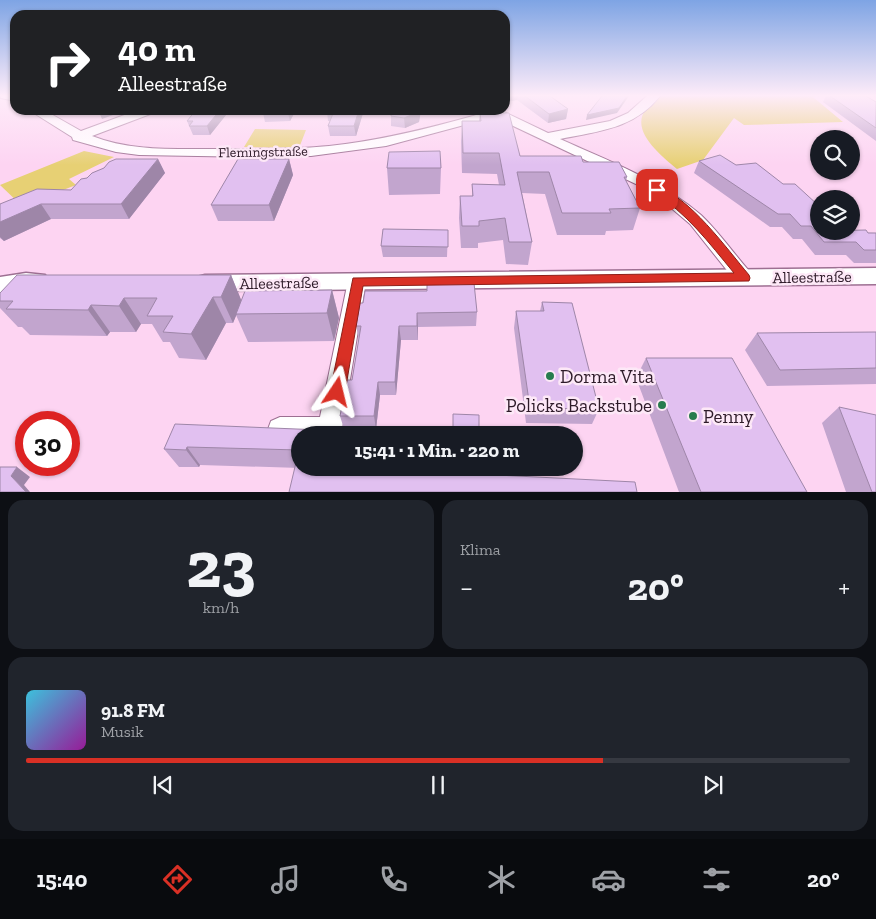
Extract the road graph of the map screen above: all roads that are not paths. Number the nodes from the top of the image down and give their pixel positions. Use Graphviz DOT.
graph roads {
  1 [pos="49,119"];
  2 [pos="125,119"];
  3 [pos="470,119"];
  4 [pos="508,119"];
  5 [pos="625,119"];
  6 [pos="78,137"];
  7 [pos="549,137"];
  8 [pos="876,276"];
  9 [pos="744,278"];
  10 [pos="357,281"];
  11 [pos="179,283"];
  12 [pos="0,285"];
  13 [pos="0,305"];
  14 [pos="261,429"];
  1 -- 6 [label="street, Flemingstraße"];
  2 -- 6 [label="street"];
  3 -- 6 [label="street, Flemingstraße"];
  4 -- 7 [label="street"];
  5 -- 7 [label="street"];
  7 -- 9 [label="street"];
  8 -- 9 [label="main road, Alleestraße"];
  9 -- 10 [label="main road, Alleestraße"];
  10 -- 11 [label="main road, Alleestraße"];
  10 -- 14 [label="street"];
  12 -- 13 [label="main road"];
}
